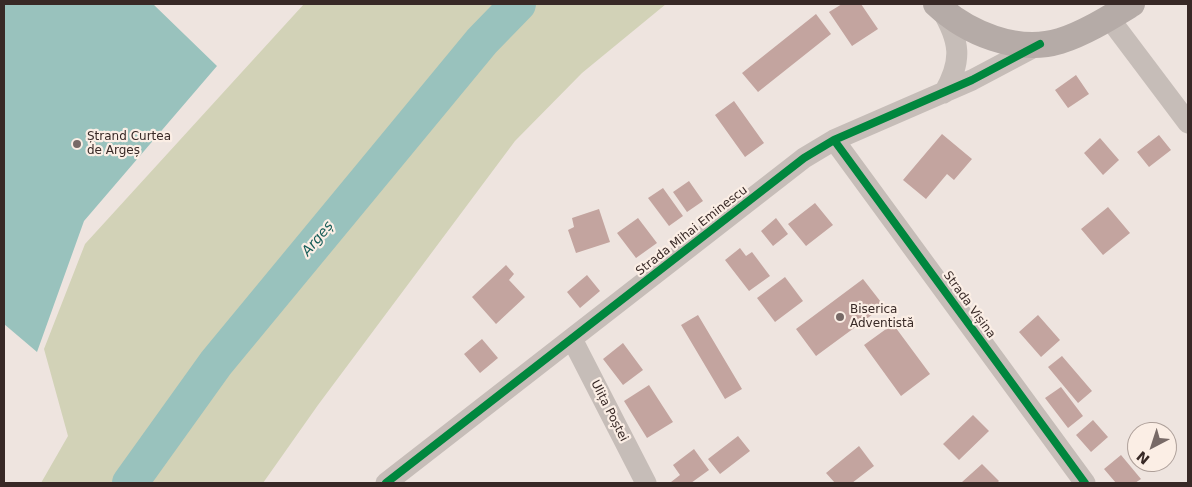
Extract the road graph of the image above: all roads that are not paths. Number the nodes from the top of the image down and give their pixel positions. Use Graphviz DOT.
graph roads {
  1 [pos="1132,4"];
  2 [pos="938,6"];
  3 [pos="1109,18"];
  4 [pos="1040,44"];
  5 [pos="944,93"];
  6 [pos="1188,123"];
  7 [pos="834,140"];
  8 [pos="572,339"];
  9 [pos="386,483"];
  10 [pos="646,483"];
  11 [pos="1085,483"];
  1 -- 3 [label="main road"];
  2 -- 4 [label="main road"];
  2 -- 5 [label="street"];
  3 -- 4 [label="main road"];
  3 -- 6 [label="street"];
  4 -- 5 [label="street, Strada Mihai Eminescu"];
  5 -- 7 [label="street, Strada Mihai Eminescu"];
  7 -- 8 [label="street, Strada Mihai Eminescu"];
  7 -- 11 [label="street, Strada Vișina"];
  8 -- 9 [label="street, Strada Mihai Eminescu"];
  8 -- 10 [label="street, Ulița Poștei"];
}
